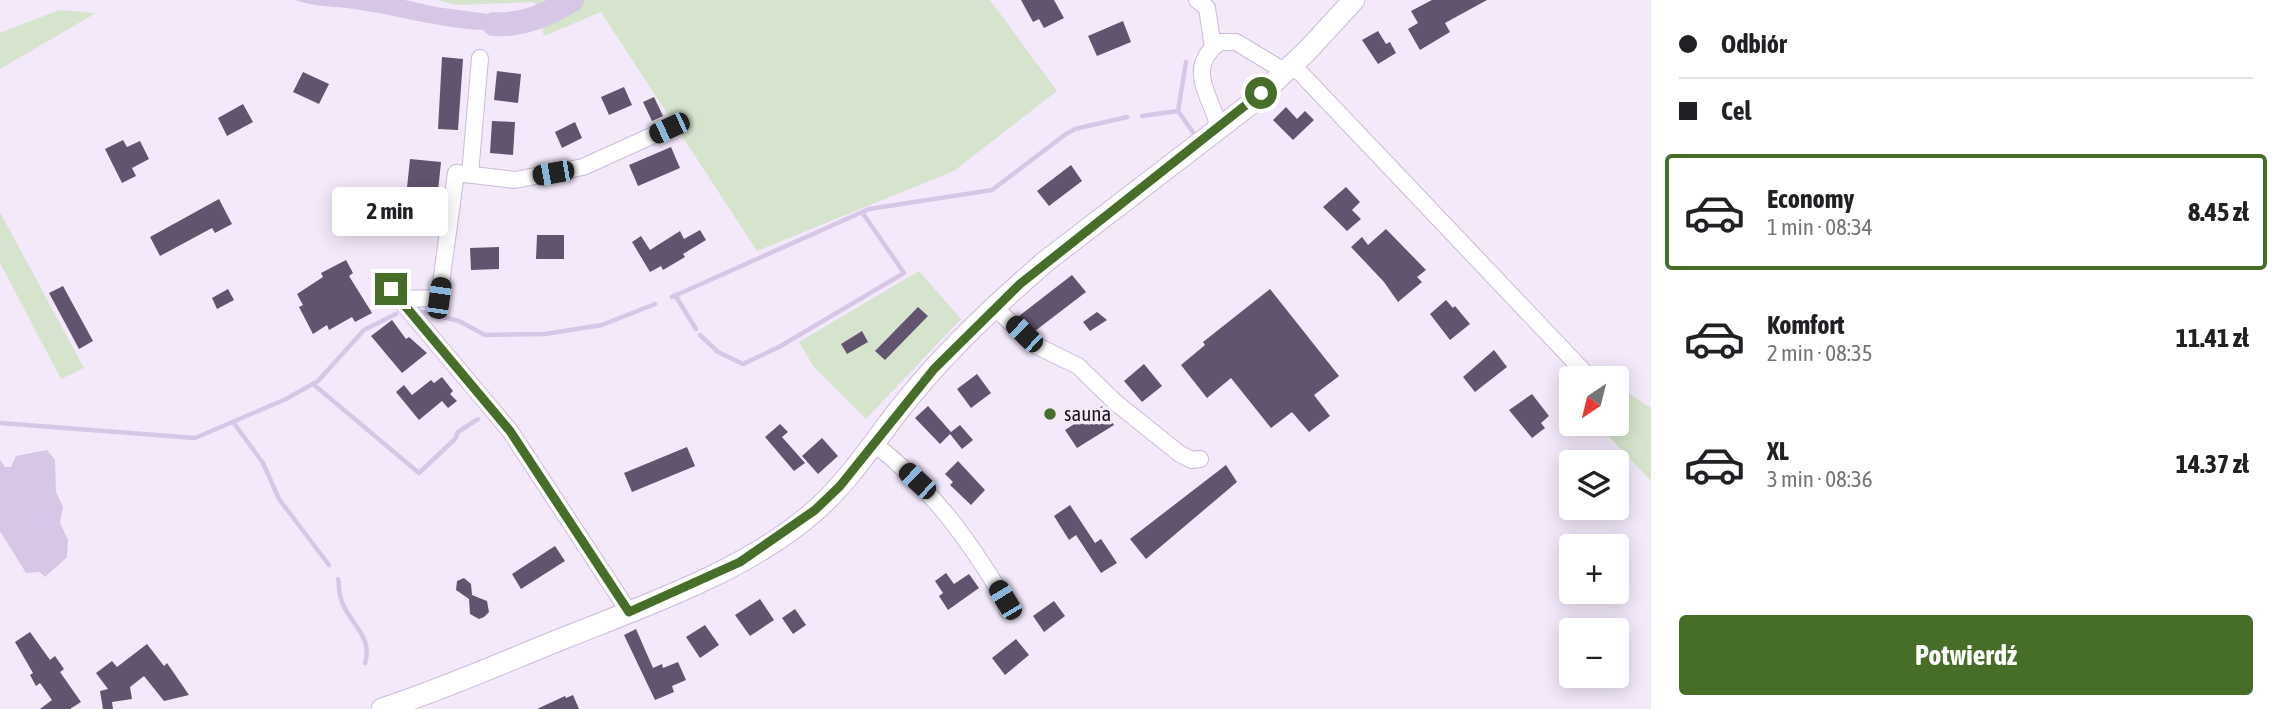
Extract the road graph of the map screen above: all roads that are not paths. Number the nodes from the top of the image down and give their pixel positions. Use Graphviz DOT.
graph roads {
  1 [pos="1198,0"];
  2 [pos="1354,0"];
  3 [pos="1213,47"];
  4 [pos="480,58"];
  5 [pos="1288,67"];
  6 [pos="669,128"];
  7 [pos="1219,129"];
  8 [pos="470,174"];
  9 [pos="995,308"];
  10 [pos="1578,366"];
  11 [pos="873,443"];
  12 [pos="1200,459"];
  13 [pos="1007,610"];
  14 [pos="629,612"];
  15 [pos="382,709"];
  1 -- 3 [label="street"];
  2 -- 5 [label="street"];
  3 -- 5 [label="street"];
  3 -- 7 [label="street"];
  4 -- 8 [label="street"];
  5 -- 7 [label="street"];
  5 -- 10 [label="street"];
  6 -- 8 [label="street"];
  7 -- 9 [label="street"];
  8 -- 14 [label="street"];
  9 -- 11 [label="street"];
  9 -- 12 [label="street"];
  11 -- 13 [label="street"];
  11 -- 14 [label="street"];
  14 -- 15 [label="street"];
}
